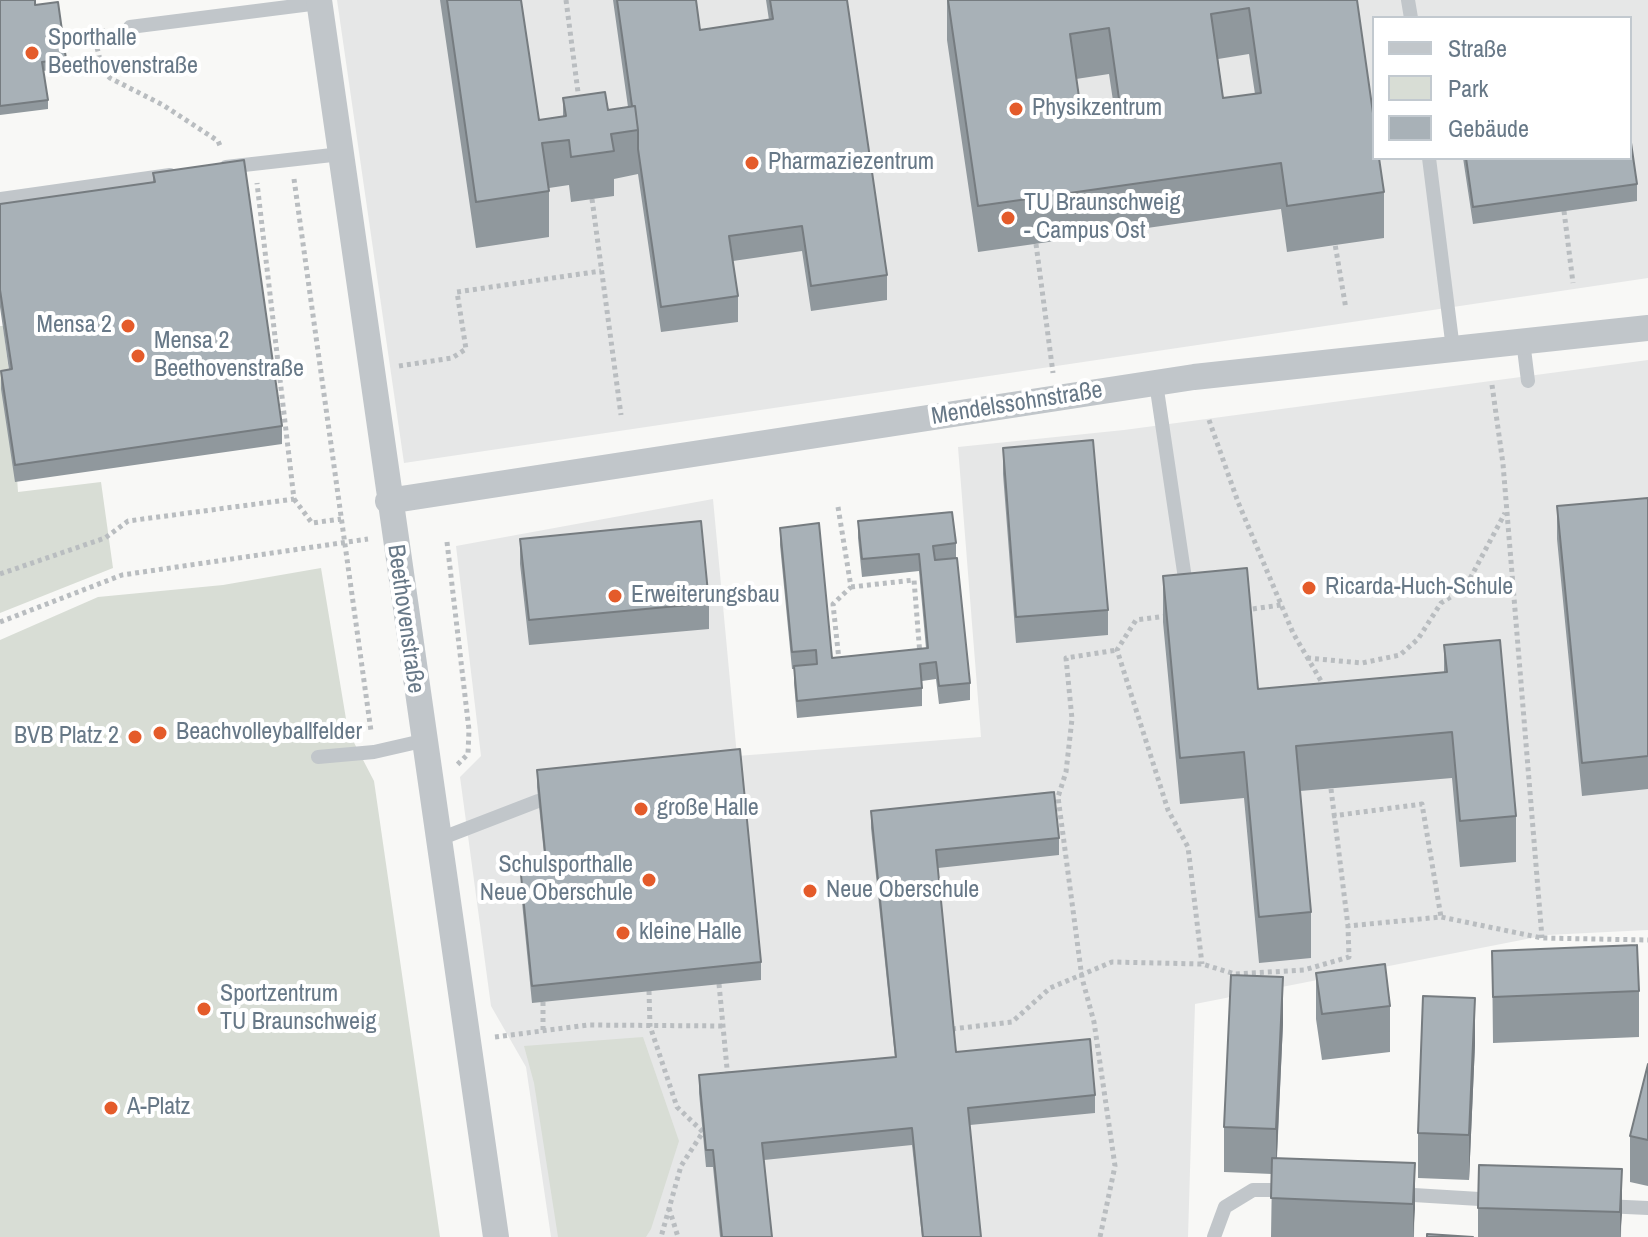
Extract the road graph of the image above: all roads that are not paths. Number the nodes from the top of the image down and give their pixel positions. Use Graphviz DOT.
graph roads {
  1 [pos="319,2"];
  2 [pos="130,27"];
  3 [pos="341,154"];
  4 [pos="1429,160"];
  5 [pos="220,168"];
  6 [pos="182,173"];
  7 [pos="0,199"];
  8 [pos="1648,328"];
  9 [pos="1523,341"];
  10 [pos="1453,349"];
  11 [pos="1528,381"];
  12 [pos="1156,383"];
  13 [pos="388,501"];
  14 [pos="1190,613"];
  15 [pos="422,741"];
  16 [pos="318,757"];
  17 [pos="538,801"];
  18 [pos="437,840"];
  19 [pos="1299,1189"];
  20 [pos="1375,1193"];
  21 [pos="1511,1200"];
  22 [pos="1587,1205"];
  23 [pos="1648,1208"];
  24 [pos="496,1237"];
  25 [pos="1214,1237"];
  1 -- 2 [label="lane"];
  1 -- 3 [label="street, Beethovenstraße"];
  3 -- 5 [label="lane"];
  3 -- 13 [label="street, Beethovenstraße"];
  4 -- 10 [label="lane"];
  6 -- 7 [label="lane"];
  8 -- 9 [label="street, Mendelssohnstraße"];
  9 -- 10 [label="street, Mendelssohnstraße"];
  9 -- 11 [label="lane"];
  10 -- 12 [label="street, Mendelssohnstraße"];
  12 -- 13 [label="street, Mendelssohnstraße"];
  12 -- 14 [label="lane"];
  13 -- 15 [label="street, Beethovenstraße"];
  15 -- 16 [label="lane"];
  15 -- 18 [label="street, Beethovenstraße"];
  17 -- 18 [label="lane"];
  18 -- 24 [label="street, Beethovenstraße"];
  19 -- 25 [label="lane"];
  20 -- 21 [label="lane"];
  22 -- 23 [label="lane"];
}
